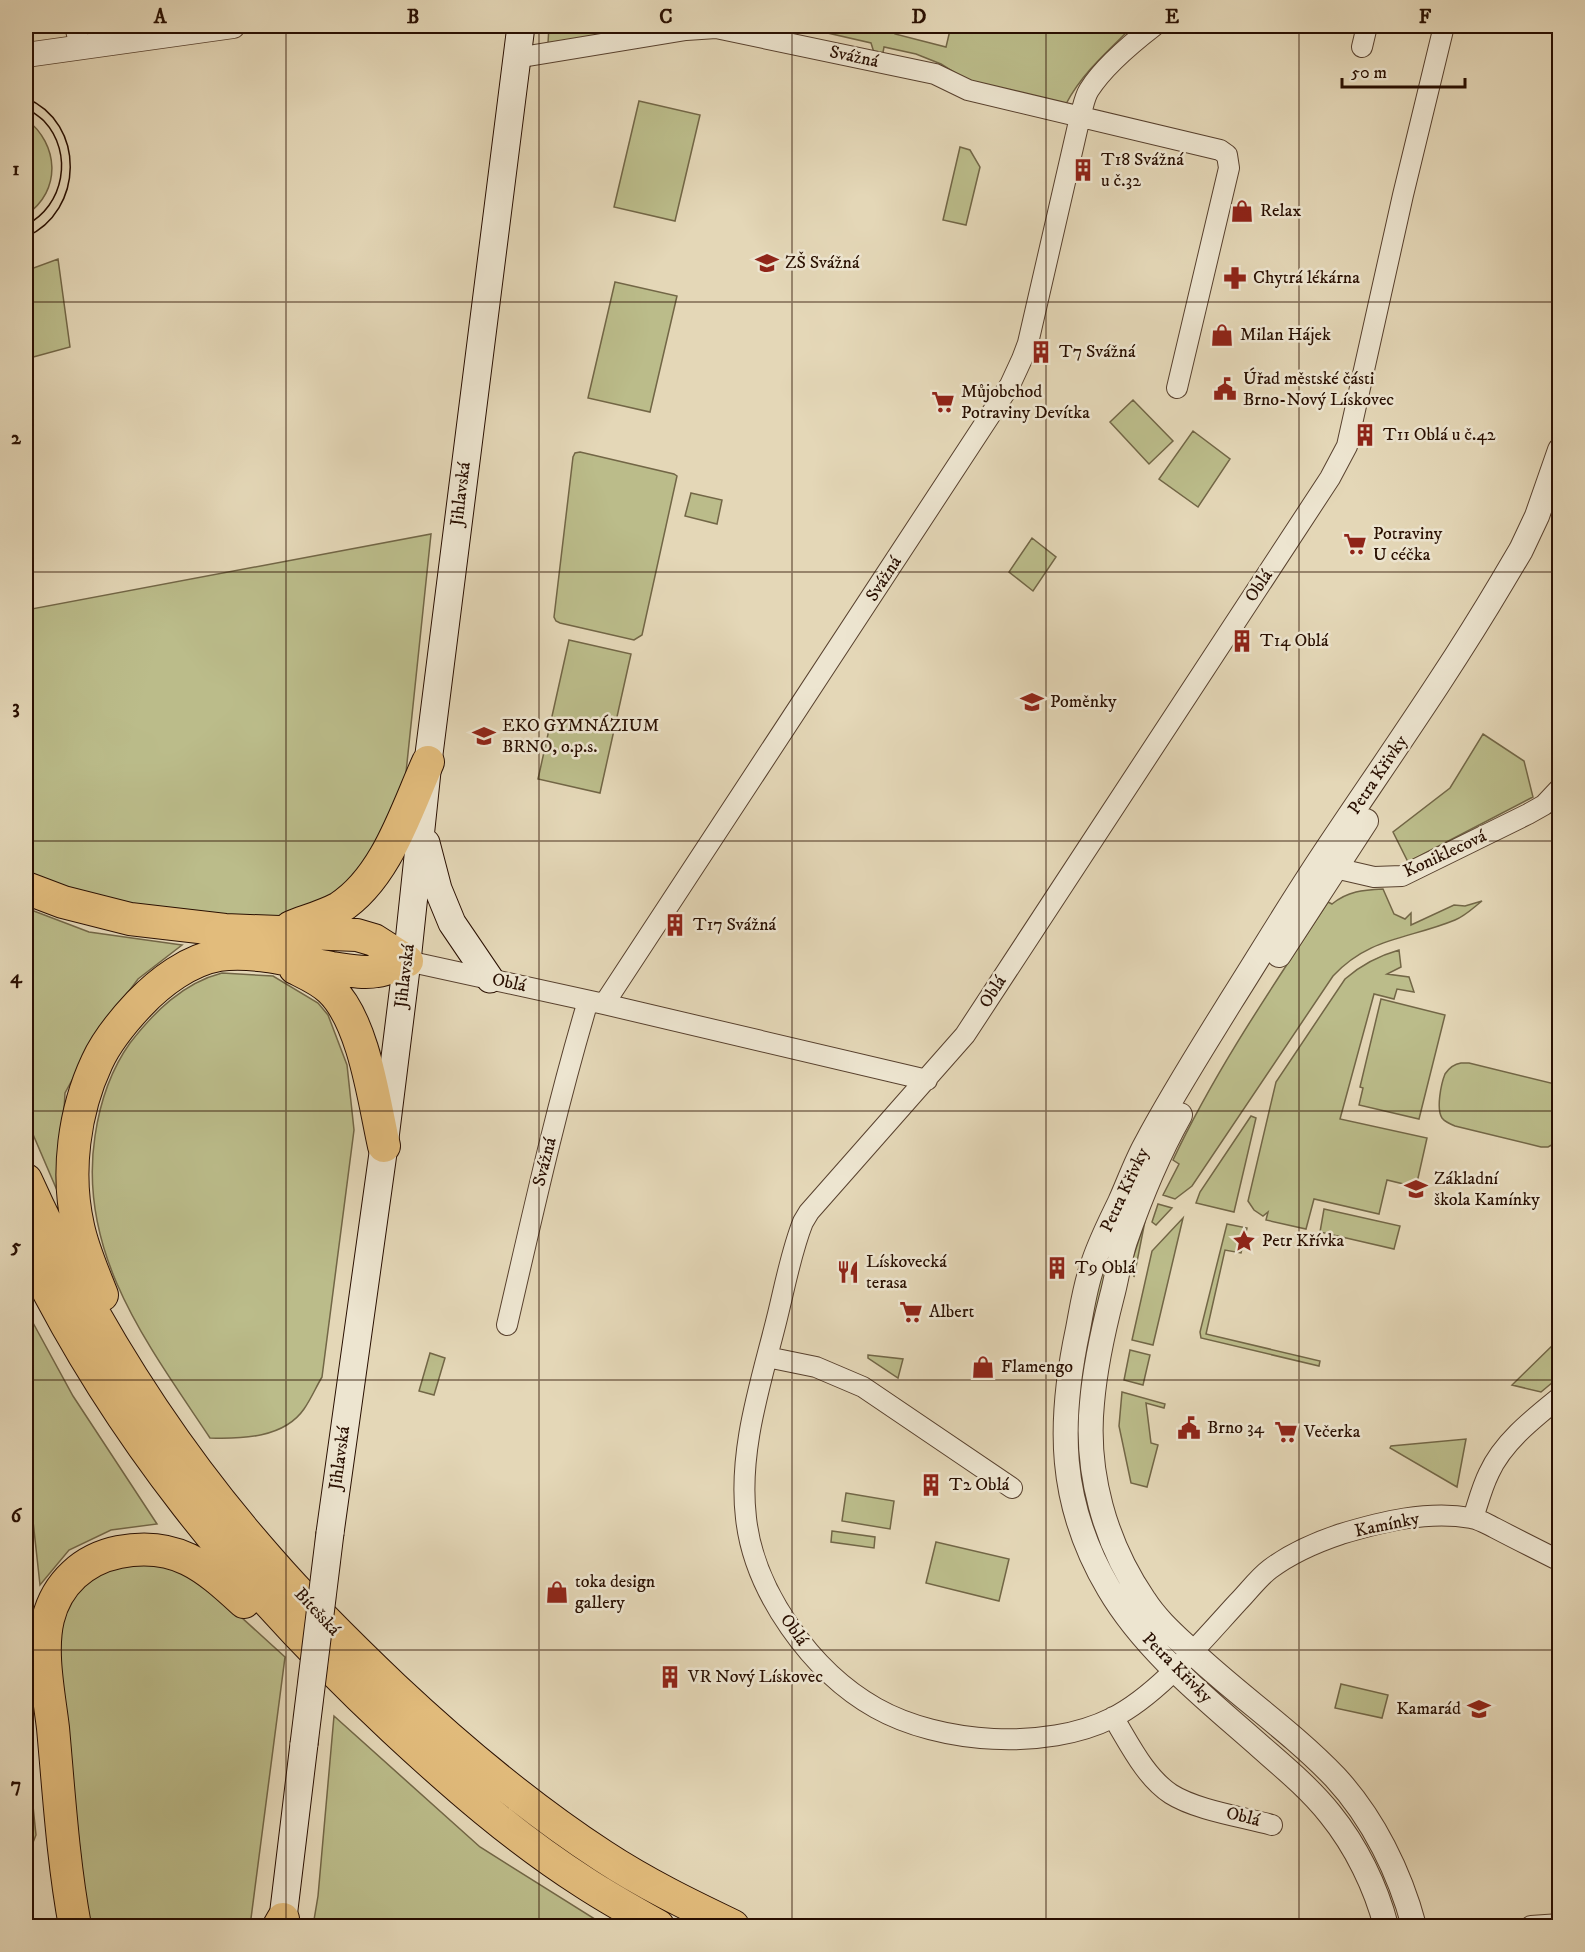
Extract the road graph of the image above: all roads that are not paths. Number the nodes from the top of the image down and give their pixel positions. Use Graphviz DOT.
graph roads {
  1 [pos="233,26"];
  2 [pos="520,26"];
  3 [pos="1154,26"];
  4 [pos="1367,26"];
  5 [pos="1444,26"];
  6 [pos="78,36"];
  7 [pos="1362,47"];
  8 [pos="26,55"];
  9 [pos="516,58"];
  10 [pos="1080,117"];
  11 [pos="1177,388"];
  12 [pos="1560,450"];
  13 [pos="1560,495"];
  14 [pos="428,762"];
  15 [pos="1560,788"];
  16 [pos="422,820"];
  17 [pos="1328,864"];
  18 [pos="26,888"];
  19 [pos="280,945"];
  20 [pos="407,961"];
  21 [pos="490,979"];
  22 [pos="596,1002"];
  23 [pos="927,1080"];
  24 [pos="384,1146"];
  25 [pos="26,1180"];
  26 [pos="26,1247"];
  27 [pos="507,1325"];
  28 [pos="767,1357"];
  29 [pos="1560,1396"];
  30 [pos="1012,1488"];
  31 [pos="1473,1518"];
  32 [pos="268,1560"];
  33 [pos="1560,1561"];
  34 [pos="1192,1652"];
  35 [pos="26,1664"];
  36 [pos="1174,1669"];
  37 [pos="343,1681"];
  38 [pos="1113,1718"];
  39 [pos="1272,1825"];
  40 [pos="282,1924"];
  41 [pos="1560,1924"];
  42 [pos="55,1926"];
  43 [pos="75,1926"];
  44 [pos="658,1926"];
  45 [pos="733,1926"];
  46 [pos="1386,1926"];
  47 [pos="1414,1926"];
  48 [pos="1532,1926"];
  1 -- 6 [label="street"];
  2 -- 9 [label="main road, Jihlavská"];
  3 -- 10 [label="street, Svážná"];
  4 -- 7 [label="street"];
  5 -- 23 [label="street, Oblá"];
  6 -- 8 [label="street"];
  9 -- 10 [label="street, Svážná"];
  9 -- 14 [label="main road, Jihlavská"];
  10 -- 11 [label="street, Svážná"];
  10 -- 22 [label="street, Svážná"];
  12 -- 17 [label="street, Petra Křivky"];
  13 -- 17 [label="street, Petra Křivky"];
  14 -- 16 [label="main road, Jihlavská"];
  14 -- 19 [label="highway"];
  15 -- 17 [label="street, Koniklecová"];
  16 -- 20 [label="main road, Jihlavská"];
  16 -- 21 [label="main road"];
  17 -- 34 [label="street, Petra Křivky"];
  17 -- 36 [label="street, Petra Křivky"];
  18 -- 19 [label="highway"];
  19 -- 20 [label="highway"];
  19 -- 24 [label="highway"];
  19 -- 32 [label="highway"];
  20 -- 21 [label="street, Oblá"];
  20 -- 24 [label="main road, Jihlavská"];
  21 -- 22 [label="street, Oblá"];
  22 -- 23 [label="street, Oblá"];
  22 -- 27 [label="street, Svážná"];
  23 -- 28 [label="street, Oblá"];
  24 -- 40 [label="main road, Jihlavská, bridge"];
  25 -- 32 [label="highway, Bítešská"];
  26 -- 37 [label="highway, Bítešská"];
  28 -- 30 [label="street"];
  28 -- 38 [label="street, Oblá"];
  29 -- 31 [label="street"];
  31 -- 33 [label="street"];
  31 -- 34 [label="street, Kamínky"];
  32 -- 45 [label="highway, Bítešská"];
  34 -- 36 [label="street, Kamínky"];
  34 -- 47 [label="street, Petra Křivky"];
  35 -- 42 [label="highway"];
  36 -- 38 [label="street, Oblá"];
  36 -- 46 [label="street, Petra Křivky"];
  37 -- 43 [label="highway"];
  37 -- 44 [label="highway, Bítešská"];
  38 -- 39 [label="street, Oblá"];
  41 -- 48 [label="street"];
}
